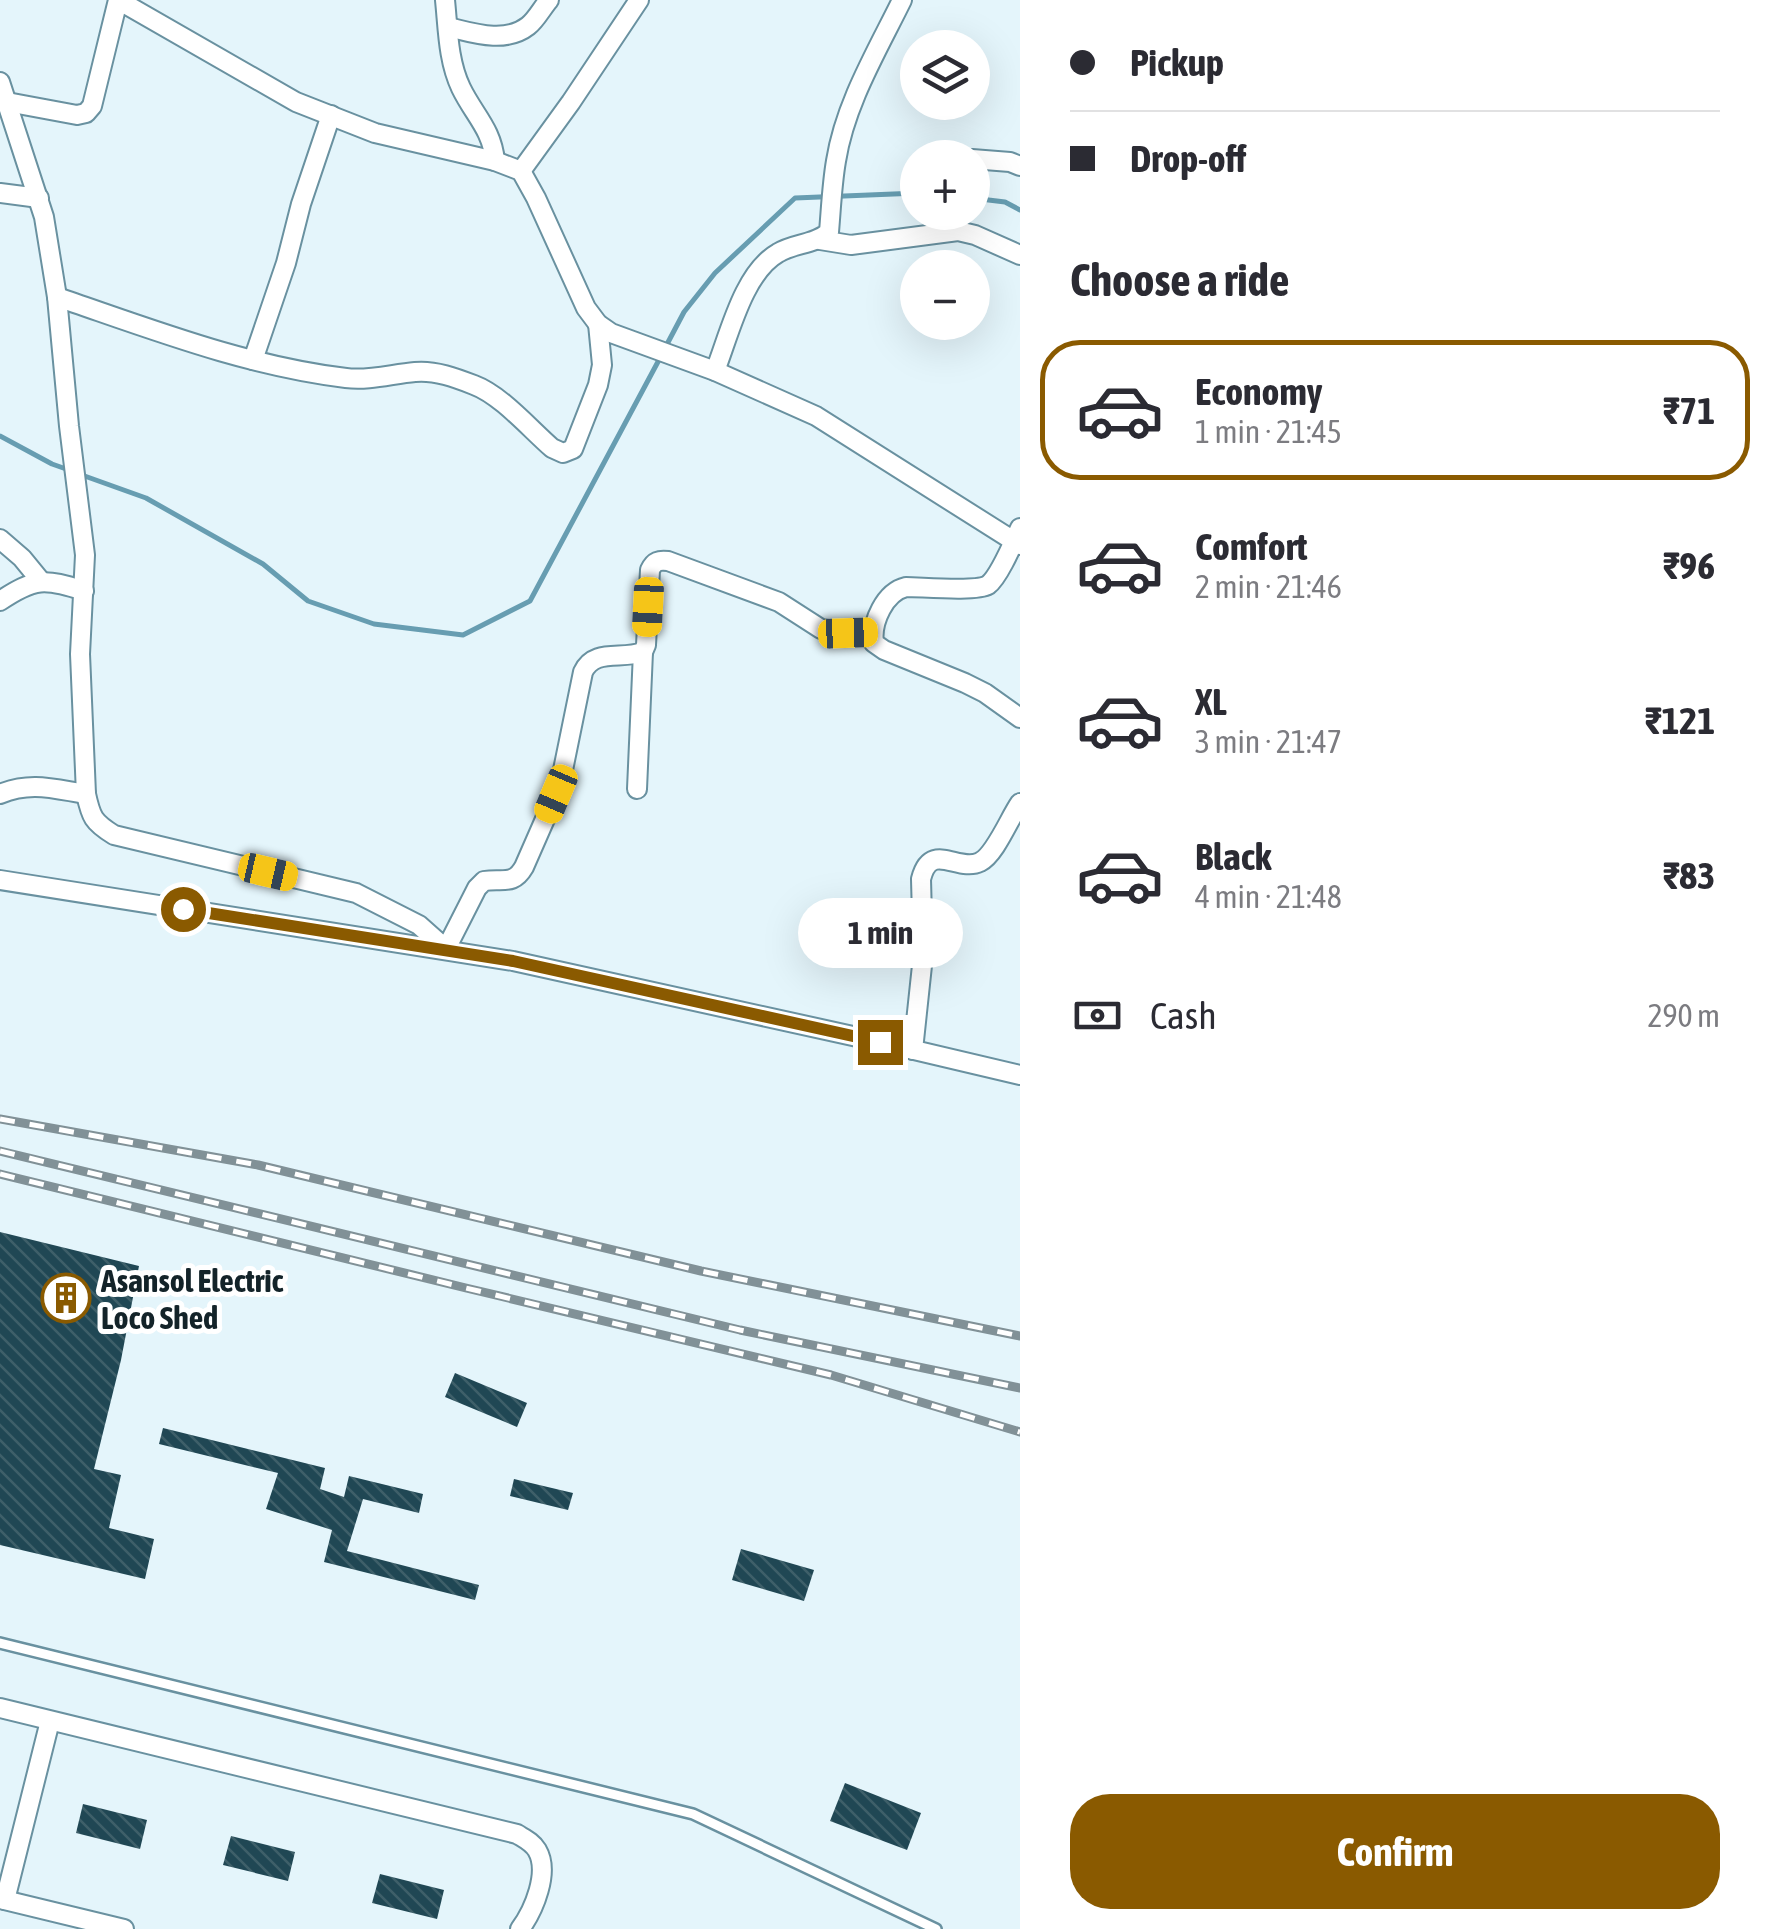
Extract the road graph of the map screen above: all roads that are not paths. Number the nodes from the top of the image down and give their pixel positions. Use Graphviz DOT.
graph roads {
  1 [pos="118,0"];
  2 [pos="446,0"];
  3 [pos="549,0"];
  4 [pos="639,0"];
  5 [pos="902,0"];
  6 [pos="448,27"];
  7 [pos="0,82"];
  8 [pos="6,102"];
  9 [pos="331,116"];
  10 [pos="990,160"];
  11 [pos="495,161"];
  12 [pos="1020,166"];
  13 [pos="521,171"];
  14 [pos="0,193"];
  15 [pos="40,198"];
  16 [pos="824,236"];
  17 [pos="1020,255"];
  18 [pos="57,297"];
  19 [pos="604,328"];
  20 [pos="254,360"];
  21 [pos="709,369"];
  22 [pos="1018,538"];
  23 [pos="0,539"];
  24 [pos="40,580"];
  25 [pos="84,591"];
  26 [pos="0,601"];
  27 [pos="872,632"];
  28 [pos="643,652"];
  29 [pos="1020,718"];
  30 [pos="637,789"];
  31 [pos="0,794"];
  32 [pos="86,794"];
  33 [pos="1020,803"];
  34 [pos="0,880"];
  35 [pos="446,949"];
  36 [pos="913,1050"];
  37 [pos="1020,1075"];
  38 [pos="0,1643"];
  39 [pos="0,1708"];
  40 [pos="50,1721"];
  41 [pos="3,1900"];
  42 [pos="124,1929"];
  43 [pos="520,1929"];
  44 [pos="936,1929"];
  1 -- 8 [label="street"];
  1 -- 9 [label="street"];
  2 -- 6 [label="street"];
  3 -- 6 [label="street"];
  4 -- 13 [label="street"];
  5 -- 16 [label="street"];
  6 -- 11 [label="street"];
  7 -- 8 [label="street"];
  8 -- 15 [label="street"];
  9 -- 11 [label="street"];
  9 -- 20 [label="street"];
  10 -- 12 [label="street"];
  11 -- 13 [label="street"];
  13 -- 19 [label="street"];
  14 -- 15 [label="street"];
  15 -- 18 [label="street"];
  16 -- 17 [label="street"];
  16 -- 21 [label="street"];
  18 -- 20 [label="street"];
  18 -- 25 [label="street"];
  19 -- 20 [label="street"];
  19 -- 21 [label="street"];
  21 -- 22 [label="street"];
  22 -- 27 [label="street"];
  23 -- 24 [label="street"];
  24 -- 25 [label="street"];
  24 -- 26 [label="street"];
  25 -- 32 [label="street"];
  27 -- 28 [label="street"];
  27 -- 29 [label="street"];
  28 -- 30 [label="street"];
  28 -- 35 [label="street"];
  31 -- 32 [label="street"];
  32 -- 35 [label="street"];
  33 -- 36 [label="street"];
  34 -- 35 [label="street"];
  35 -- 36 [label="street"];
  36 -- 37 [label="street"];
  38 -- 44 [label="lane"];
  39 -- 40 [label="street"];
  40 -- 41 [label="street"];
  40 -- 43 [label="street"];
  41 -- 42 [label="street"];
}
